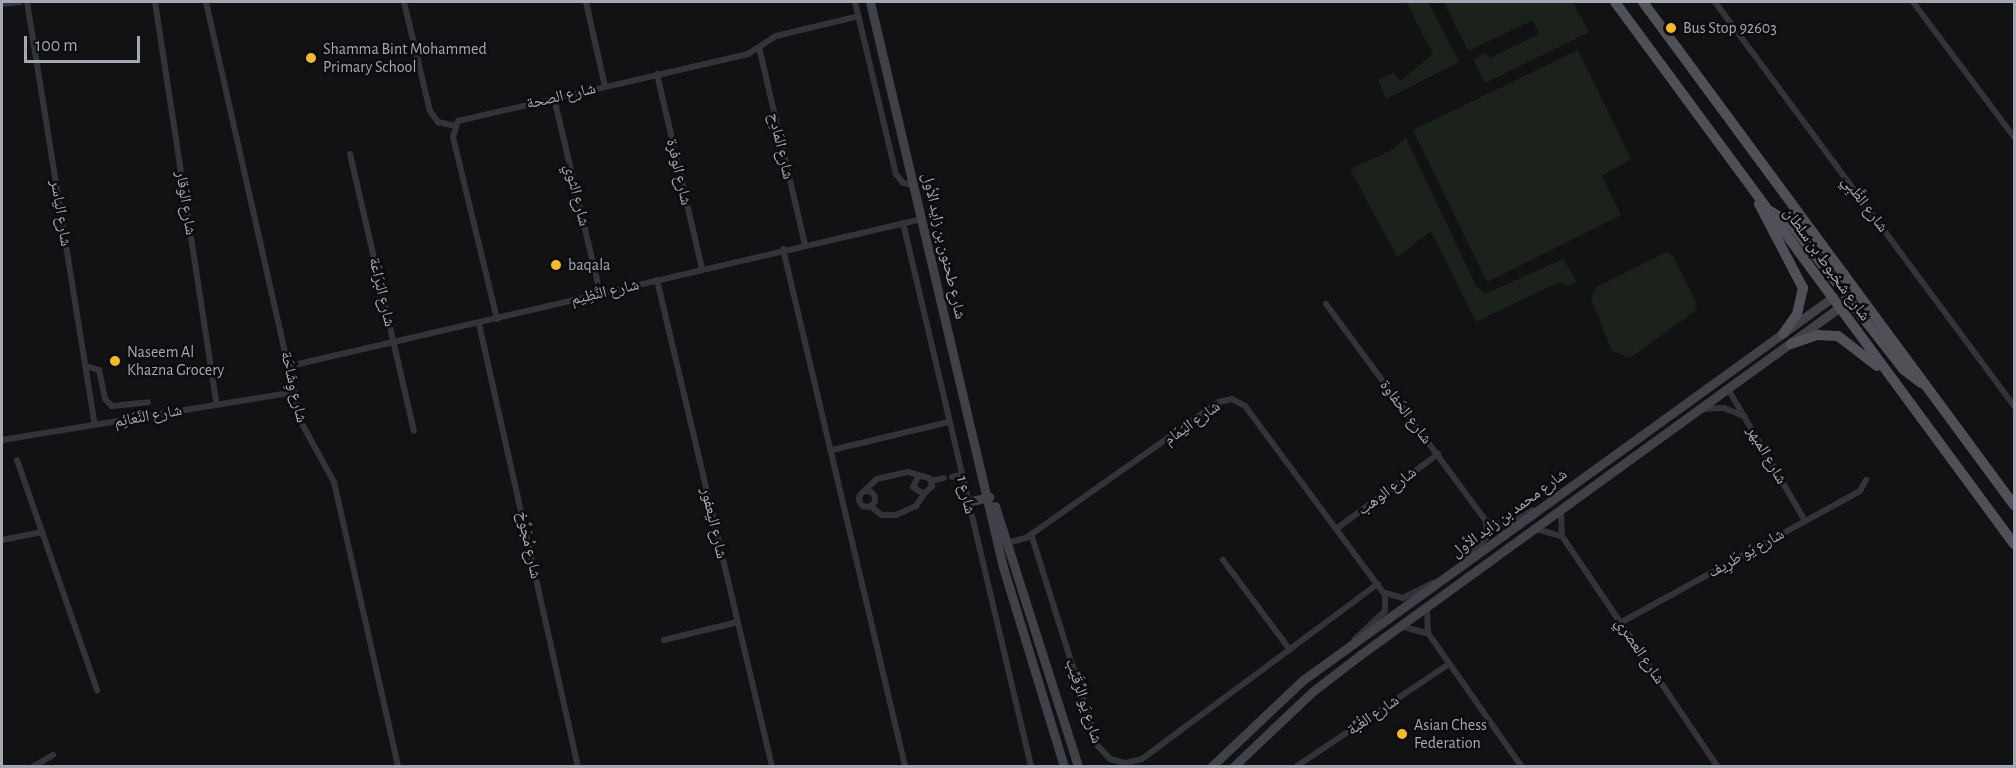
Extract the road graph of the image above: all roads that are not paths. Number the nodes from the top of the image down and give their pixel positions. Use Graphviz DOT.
graph roads {
  1 [pos="20,2"];
  2 [pos="27,2"];
  3 [pos="156,2"];
  4 [pos="206,2"];
  5 [pos="404,2"];
  6 [pos="586,2"];
  7 [pos="855,2"];
  8 [pos="870,2"];
  9 [pos="1615,2"];
  10 [pos="1643,2"];
  11 [pos="1715,2"];
  12 [pos="1913,2"];
  13 [pos="2,4"];
  14 [pos="859,16"];
  15 [pos="759,47"];
  16 [pos="657,74"];
  17 [pos="605,86"];
  18 [pos="554,98"];
  19 [pos="455,126"];
  20 [pos="2014,137"];
  21 [pos="350,154"];
  22 [pos="915,185"];
  23 [pos="1756,192"];
  24 [pos="1770,211"];
  25 [pos="922,219"];
  26 [pos="903,223"];
  27 [pos="805,244"];
  28 [pos="783,249"];
  29 [pos="702,269"];
  30 [pos="1846,277"];
  31 [pos="657,280"];
  32 [pos="600,292"];
  33 [pos="1846,296"];
  34 [pos="1830,299"];
  35 [pos="1326,304"];
  36 [pos="1837,310"];
  37 [pos="497,319"];
  38 [pos="478,324"];
  39 [pos="1783,334"];
  40 [pos="394,343"];
  41 [pos="1791,344"];
  42 [pos="1766,346"];
  43 [pos="86,366"];
  44 [pos="290,366"];
  45 [pos="1926,386"];
  46 [pos="1728,389"];
  47 [pos="294,392"];
  48 [pos="1903,392"];
  49 [pos="148,402"];
  50 [pos="217,405"];
  51 [pos="2014,406"];
  52 [pos="1702,409"];
  53 [pos="1744,416"];
  54 [pos="949,422"];
  55 [pos="95,425"];
  56 [pos="414,431"];
  57 [pos="2,440"];
  58 [pos="832,450"];
  59 [pos="1438,454"];
  60 [pos="16,460"];
  61 [pos="961,475"];
  62 [pos="919,476"];
  63 [pos="1866,480"];
  64 [pos="931,481"];
  65 [pos="865,490"];
  66 [pos="924,494"];
  67 [pos="989,496"];
  68 [pos="967,502"];
  69 [pos="2014,505"];
  70 [pos="870,506"];
  71 [pos="1544,506"];
  72 [pos="1561,511"];
  73 [pos="1486,521"];
  74 [pos="1805,521"];
  75 [pos="1336,529"];
  76 [pos="1536,529"];
  77 [pos="42,532"];
  78 [pos="1031,534"];
  79 [pos="1562,536"];
  80 [pos="2,540"];
  81 [pos="1007,543"];
  82 [pos="2014,544"];
  83 [pos="1222,560"];
  84 [pos="1462,566"];
  85 [pos="1441,581"];
  86 [pos="1378,584"];
  87 [pos="1383,591"];
  88 [pos="1427,607"];
  89 [pos="738,622"];
  90 [pos="1620,623"];
  91 [pos="1400,626"];
  92 [pos="1428,633"];
  93 [pos="664,640"];
  94 [pos="1352,645"];
  95 [pos="1290,650"];
  96 [pos="1449,664"];
  97 [pos="97,690"];
  98 [pos="53,755"];
  99 [pos="34,766"];
  100 [pos="398,766"];
  101 [pos="578,766"];
  102 [pos="772,766"];
  103 [pos="905,766"];
  104 [pos="1030,766"];
  105 [pos="1062,766"];
  106 [pos="1080,766"];
  107 [pos="1212,766"];
  108 [pos="1234,766"];
  109 [pos="1297,766"];
  110 [pos="1521,766"];
  111 [pos="1718,766"];
  1 -- 13 [label="street"];
  2 -- 43 [label="street, شارع الياسر"];
  3 -- 50 [label="street, شارع الوَقار"];
  4 -- 44 [label="street, شارع وِشَاحَة"];
  5 -- 19 [label="street"];
  6 -- 17 [label="street"];
  7 -- 14 [label="street"];
  8 -- 22 [label="main road, شارع طحنون بن زايد الأول"];
  9 -- 23 [label="main road, شارع شخبوط بن سلطان"];
  10 -- 30 [label="main road, شارع شخبوط بن سلطان"];
  11 -- 51 [label="street, شارع الظَّبِي"];
  12 -- 20 [label="street"];
  14 -- 15 [label="street, شارع الصحة"];
  14 -- 22 [label="street"];
  15 -- 16 [label="street, شارع الصحة"];
  15 -- 27 [label="street, شارع المَادِح"];
  16 -- 17 [label="street, شارع الصحة"];
  16 -- 29 [label="street, شارع الوفرة"];
  17 -- 18 [label="street, شارع الصحة"];
  18 -- 19 [label="street, شارع الصحة"];
  18 -- 32 [label="street, شارع الثوي"];
  19 -- 37 [label="street"];
  21 -- 40 [label="street, شارع البَرَاعَة"];
  22 -- 25 [label="main road, شارع طحنون بن زايد الأول"];
  23 -- 24 [label="main road, شارع شخبوط بن سلطان"];
  23 -- 39 [label="main road"];
  24 -- 30 [label="main road"];
  24 -- 34 [label="main road, شارع شخبوط بن سلطان"];
  25 -- 26 [label="street, شارع النَّظِيم"];
  25 -- 67 [label="main road, شارع طحنون بن زايد الأول"];
  26 -- 27 [label="street, شارع النَّظِيم"];
  26 -- 54 [label="street, شارع 1"];
  27 -- 28 [label="street, شارع النَّظِيم"];
  28 -- 29 [label="street, شارع النَّظِيم"];
  28 -- 58 [label="street"];
  29 -- 31 [label="street, شارع النَّظِيم"];
  30 -- 33 [label="main road"];
  30 -- 45 [label="main road, شارع شخبوط بن سلطان"];
  31 -- 32 [label="street, شارع النَّظِيم"];
  31 -- 89 [label="street, شارع اليعفور"];
  32 -- 37 [label="street, شارع النَّظِيم"];
  33 -- 34 [label="main road"];
  33 -- 36 [label="main road"];
  33 -- 45 [label="main road"];
  34 -- 36 [label="main road, شارع شخبوط بن سلطان"];
  34 -- 39 [label="main road, شارع محمد بن زايد الأول"];
  35 -- 59 [label="street, شارع الحَفاوة"];
  36 -- 41 [label="main road, شارع محمد بن زايد الأول"];
  36 -- 48 [label="main road, شارع شخبوط بن سلطان"];
  37 -- 38 [label="street, شارع النَّظِيم"];
  38 -- 40 [label="street, شارع النَّظِيم"];
  38 -- 101 [label="street, شارع مُجَوَّخ"];
  39 -- 42 [label="main road, شارع محمد بن زايد الأول"];
  40 -- 44 [label="street, شارع النَّظِيم"];
  40 -- 56 [label="street, شارع البَرَاعَة"];
  41 -- 46 [label="main road, شارع محمد بن زايد الأول"];
  41 -- 48 [label="main road"];
  42 -- 46 [label="main road"];
  42 -- 71 [label="main road, شارع محمد بن زايد الأول"];
  43 -- 49 [label="street"];
  43 -- 55 [label="street, شارع الياسر"];
  44 -- 47 [label="street, شارع وِشَاحَة"];
  45 -- 69 [label="main road, شارع شخبوط بن سلطان"];
  46 -- 52 [label="main road, شارع محمد بن زايد الأول"];
  46 -- 53 [label="street, شارع المبهر"];
  47 -- 50 [label="street, شارع النَّعَائِم"];
  47 -- 100 [label="street, شارع وِشَاحَة"];
  48 -- 82 [label="main road, شارع شخبوط بن سلطان"];
  50 -- 55 [label="street, شارع النَّعَائِم"];
  52 -- 53 [label="street"];
  52 -- 72 [label="main road, شارع محمد بن زايد الأول"];
  53 -- 74 [label="street, شارع المبهر"];
  54 -- 58 [label="street"];
  54 -- 61 [label="street, شارع 1"];
  55 -- 57 [label="street, شارع النَّعَائِم"];
  58 -- 103 [label="street"];
  59 -- 73 [label="street, شارع الحَفاوة"];
  59 -- 75 [label="street, شارع الوهب"];
  60 -- 77 [label="street"];
  61 -- 64 [label="street"];
  61 -- 68 [label="street, شارع 1"];
  62 -- 64 [label="street"];
  62 -- 65 [label="street"];
  62 -- 66 [label="street"];
  63 -- 74 [label="street, شارع يَو طَرِيف"];
  64 -- 66 [label="street"];
  65 -- 70 [label="street"];
  65 -- 70 [label="street"];
  66 -- 70 [label="street"];
  67 -- 68 [label="main road"];
  67 -- 81 [label="main road, شارع طحنون بن زايد الأول"];
  67 -- 105 [label="main road, شارع طحنون بن زايد الأول"];
  68 -- 104 [label="street, شارع 1"];
  71 -- 73 [label="street"];
  71 -- 84 [label="main road, شارع محمد بن زايد الأول"];
  72 -- 76 [label="main road, شارع محمد بن زايد الأول"];
  72 -- 79 [label="street"];
  73 -- 84 [label="street"];
  74 -- 90 [label="street, شارع يَو طَرِيف"];
  75 -- 78 [label="street, شارع اليَمَام"];
  75 -- 86 [label="street, شارع اليَمَام"];
  76 -- 79 [label="street"];
  76 -- 88 [label="main road, شارع محمد بن زايد الأول"];
  77 -- 80 [label="street"];
  77 -- 97 [label="street"];
  78 -- 81 [label="street, شارع اليَمَام"];
  78 -- 95 [label="street, شارع يَو الرِّقَيِّب"];
  79 -- 90 [label="street, شارع العصري"];
  81 -- 106 [label="main road, شارع طحنون بن زايد الأول"];
  83 -- 95 [label="street"];
  84 -- 85 [label="main road, شارع محمد بن زايد الأول"];
  85 -- 87 [label="street"];
  85 -- 94 [label="main road, شارع محمد بن زايد الأول"];
  86 -- 87 [label="street, شارع اليَمَام"];
  86 -- 95 [label="street, شارع يَو الرِّقَيِّب"];
  87 -- 94 [label="street"];
  88 -- 91 [label="main road, شارع محمد بن زايد الأول"];
  88 -- 92 [label="street"];
  89 -- 93 [label="street"];
  89 -- 102 [label="street, شارع اليعفور"];
  90 -- 111 [label="street, شارع العصري"];
  91 -- 92 [label="street"];
  91 -- 108 [label="main road, شارع محمد بن زايد الأول"];
  92 -- 96 [label="street"];
  94 -- 107 [label="main road, شارع محمد بن زايد الأول"];
  96 -- 109 [label="street, شارع الغُبَّة"];
  96 -- 110 [label="street"];
  98 -- 99 [label="street"];
}
